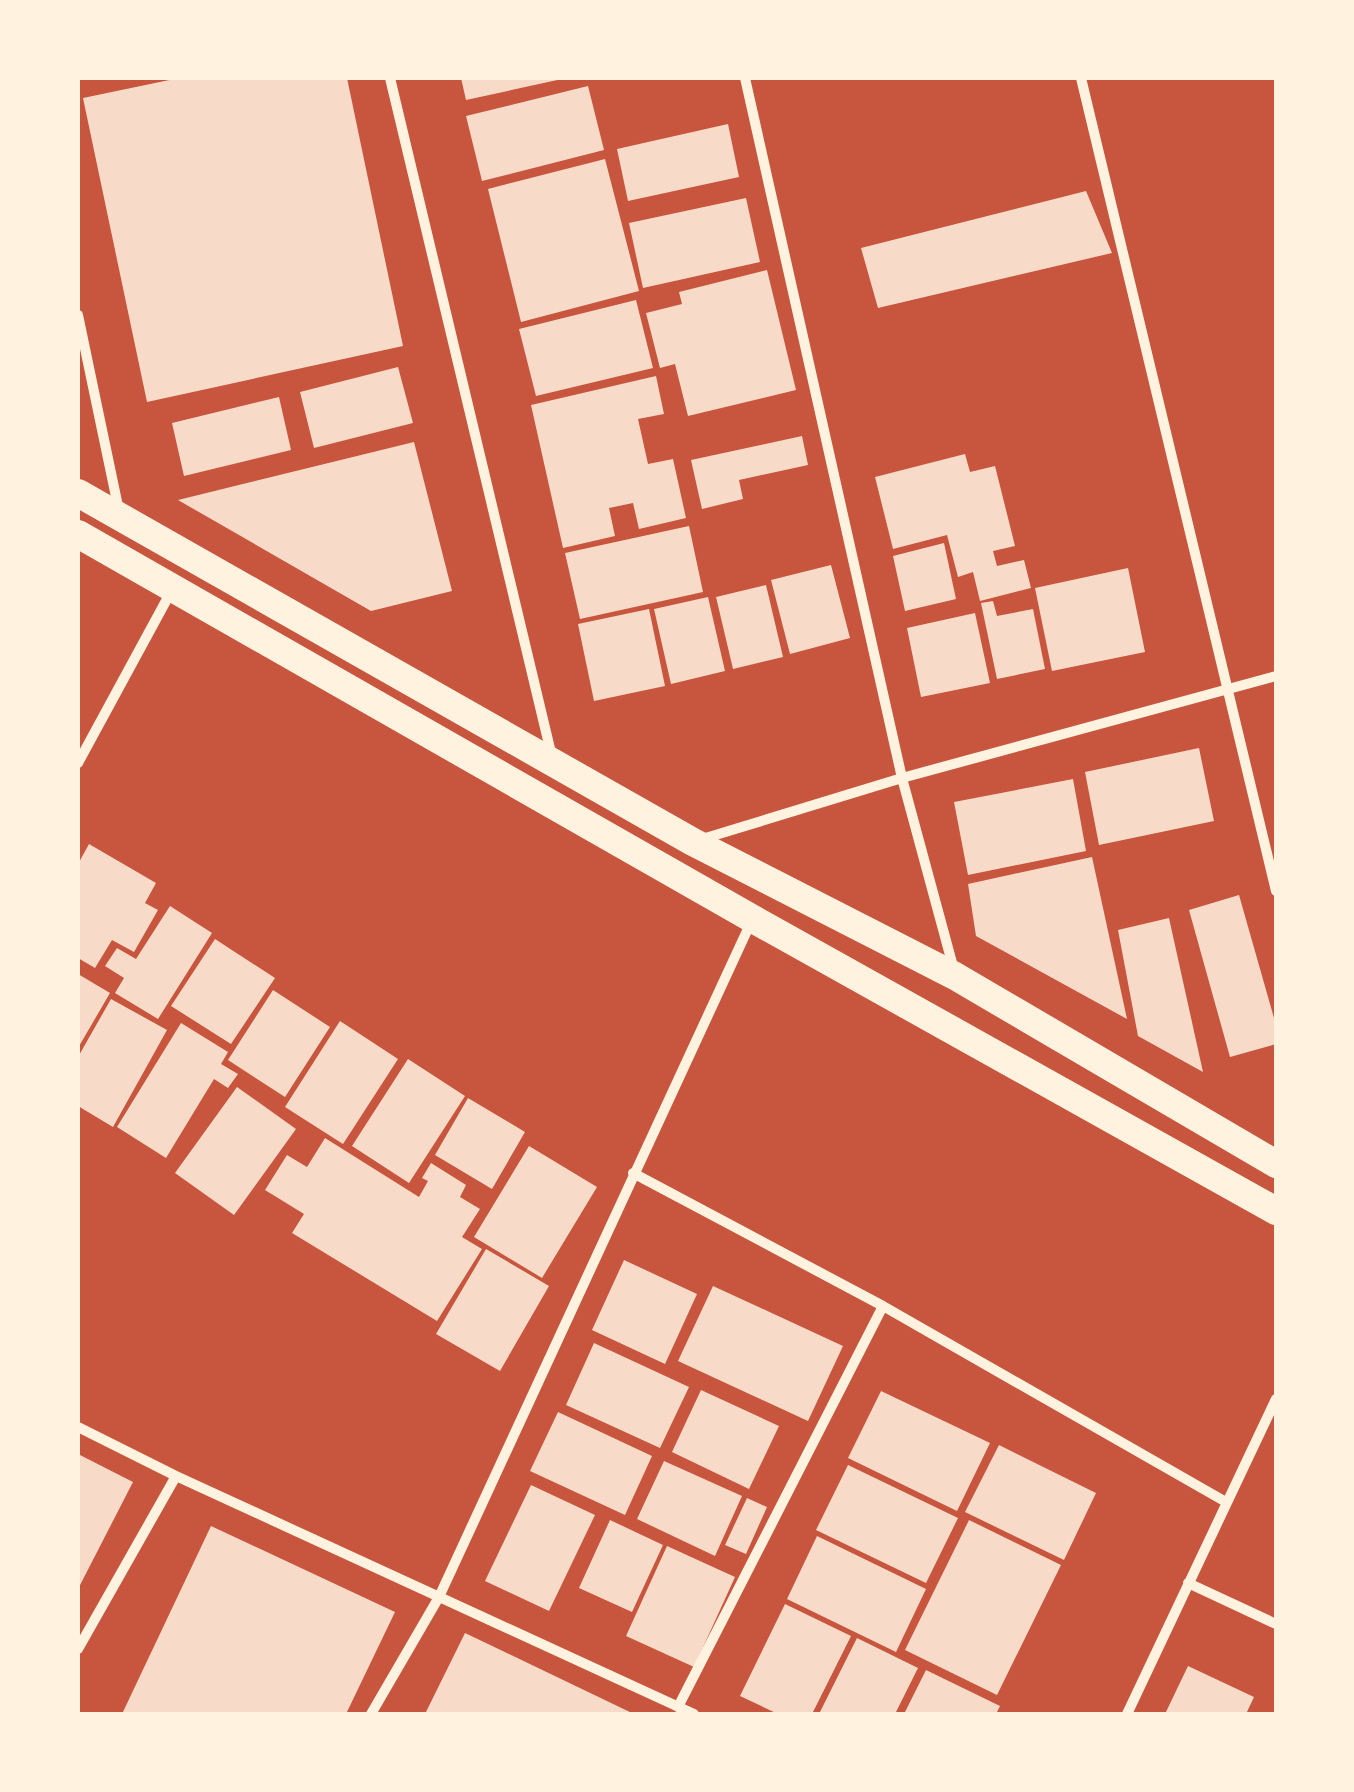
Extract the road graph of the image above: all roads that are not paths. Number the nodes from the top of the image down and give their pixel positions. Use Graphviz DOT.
graph roads {
  1 [pos="390,78"];
  2 [pos="745,78"];
  3 [pos="1082,78"];
  4 [pos="78,315"];
  5 [pos="78,493"];
  6 [pos="120,517"];
  7 [pos="78,534"];
  8 [pos="172,588"];
  9 [pos="1276,676"];
  10 [pos="1228,690"];
  11 [pos="78,763"];
  12 [pos="553,763"];
  13 [pos="902,778"];
  14 [pos="693,842"];
  15 [pos="1276,891"];
  16 [pos="753,919"];
  17 [pos="955,976"];
  18 [pos="1276,1164"];
  19 [pos="633,1172"];
  20 [pos="1276,1212"];
  21 [pos="883,1306"];
  22 [pos="1276,1398"];
  23 [pos="78,1427"];
  24 [pos="176,1476"];
  25 [pos="1226,1502"];
  26 [pos="1188,1583"];
  27 [pos="439,1597"];
  28 [pos="1276,1624"];
  29 [pos="78,1650"];
  30 [pos="678,1707"];
  31 [pos="371,1714"];
  32 [pos="694,1714"];
  33 [pos="1126,1714"];
  1 -- 12 [label="street"];
  2 -- 13 [label="street"];
  3 -- 10 [label="street"];
  4 -- 6 [label="street"];
  5 -- 6 [label="highway"];
  6 -- 12 [label="highway"];
  7 -- 8 [label="highway"];
  8 -- 11 [label="street"];
  8 -- 16 [label="highway"];
  9 -- 10 [label="street"];
  10 -- 13 [label="street"];
  10 -- 15 [label="street"];
  12 -- 14 [label="highway"];
  13 -- 14 [label="street"];
  13 -- 17 [label="street"];
  14 -- 17 [label="highway"];
  16 -- 19 [label="street"];
  16 -- 20 [label="highway"];
  17 -- 18 [label="highway"];
  19 -- 21 [label="street"];
  19 -- 27 [label="street"];
  21 -- 25 [label="street"];
  21 -- 30 [label="street"];
  22 -- 25 [label="street"];
  23 -- 24 [label="street"];
  24 -- 27 [label="street"];
  24 -- 29 [label="street"];
  25 -- 26 [label="street"];
  26 -- 28 [label="street"];
  26 -- 33 [label="street"];
  27 -- 30 [label="street"];
  27 -- 31 [label="street"];
  30 -- 32 [label="street"];
}
